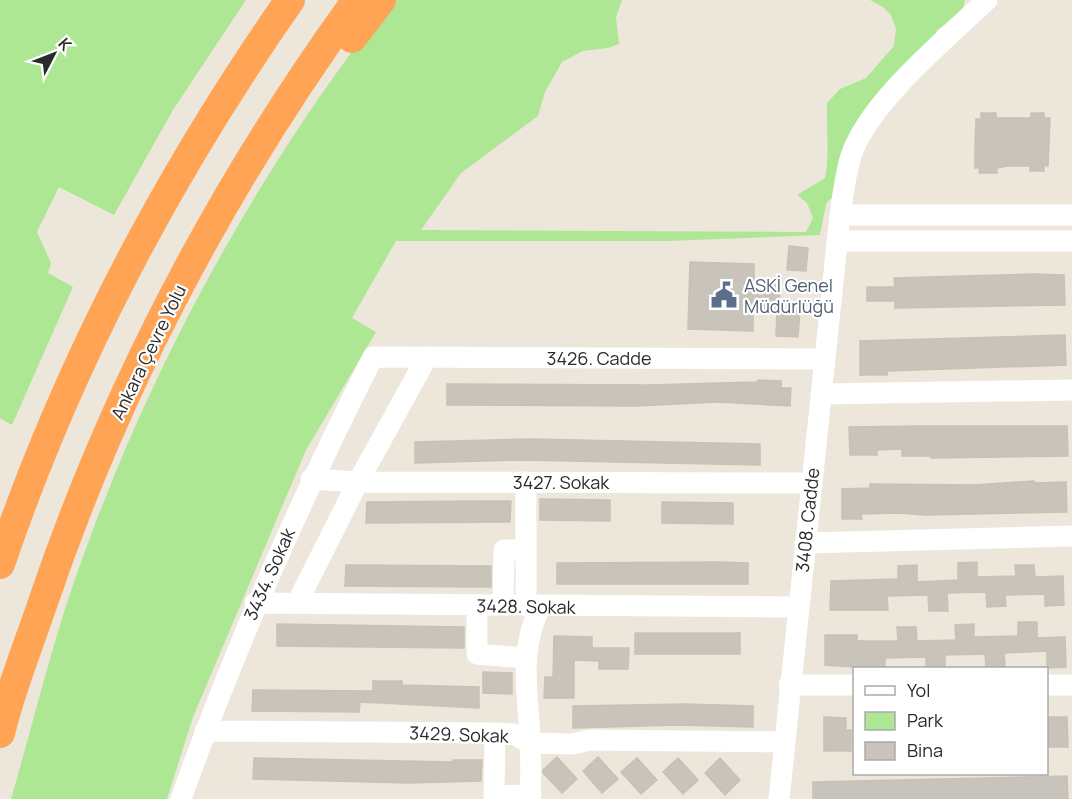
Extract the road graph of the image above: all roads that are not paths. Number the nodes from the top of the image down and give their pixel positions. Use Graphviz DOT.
graph roads {
  1 [pos="275,0"];
  2 [pos="290,0"];
  3 [pos="357,0"];
  4 [pos="381,0"];
  5 [pos="987,0"];
  6 [pos="236,82"];
  7 [pos="218,215"];
  8 [pos="840,215"];
  9 [pos="1072,215"];
  10 [pos="838,241"];
  11 [pos="1072,241"];
  12 [pos="373,357"];
  13 [pos="427,357"];
  14 [pos="825,359"];
  15 [pos="1072,390"];
  16 [pos="821,394"];
  17 [pos="311,479"];
  18 [pos="358,482"];
  19 [pos="526,482"];
  20 [pos="811,483"];
  21 [pos="1072,537"];
  22 [pos="805,543"];
  23 [pos="525,550"];
  24 [pos="0,564"];
  25 [pos="255,603"];
  26 [pos="297,603"];
  27 [pos="477,605"];
  28 [pos="503,605"];
  29 [pos="533,606"];
  30 [pos="797,608"];
  31 [pos="525,658"];
  32 [pos="789,685"];
  33 [pos="853,685"];
  34 [pos="1048,685"];
  35 [pos="1072,685"];
  36 [pos="205,731"];
  37 [pos="0,733"];
  38 [pos="495,733"];
  39 [pos="784,742"];
  40 [pos="530,743"];
  41 [pos="531,797"];
  42 [pos="181,799"];
  43 [pos="779,799"];
  1 -- 6 [label="highway"];
  2 -- 6 [label="highway"];
  3 -- 7 [label="highway, Ankara Çevre Yolu"];
  4 -- 7 [label="highway"];
  5 -- 8 [label="street, 3408. Cadde"];
  6 -- 24 [label="highway"];
  7 -- 37 [label="highway, Ankara Çevre Yolu"];
  8 -- 9 [label="street"];
  8 -- 10 [label="street, 3408. Cadde"];
  10 -- 11 [label="street"];
  10 -- 14 [label="street, 3408. Cadde"];
  12 -- 13 [label="street, 3426. Cadde"];
  12 -- 17 [label="street, 3434. Sokak"];
  13 -- 14 [label="street, 3426. Cadde"];
  13 -- 18 [label="street"];
  14 -- 16 [label="street, 3408. Cadde"];
  15 -- 16 [label="street"];
  16 -- 20 [label="street, 3408. Cadde"];
  17 -- 18 [label="street, 3427. Sokak"];
  17 -- 25 [label="street, 3434. Sokak"];
  18 -- 19 [label="street, 3427. Sokak"];
  18 -- 26 [label="street"];
  19 -- 20 [label="street, 3427. Sokak"];
  19 -- 23 [label="street"];
  20 -- 22 [label="street, 3408. Cadde"];
  21 -- 22 [label="street"];
  22 -- 30 [label="street, 3408. Cadde"];
  23 -- 28 [label="street"];
  23 -- 29 [label="street"];
  25 -- 26 [label="street, 3428. Sokak"];
  25 -- 36 [label="street, 3434. Sokak"];
  26 -- 27 [label="street, 3428. Sokak"];
  27 -- 28 [label="street, 3428. Sokak"];
  27 -- 31 [label="street"];
  28 -- 29 [label="street, 3428. Sokak"];
  29 -- 30 [label="street, 3428. Sokak"];
  29 -- 31 [label="street"];
  30 -- 32 [label="street, 3408. Cadde"];
  31 -- 40 [label="street"];
  32 -- 33 [label="street"];
  32 -- 39 [label="street, 3408. Cadde"];
  34 -- 35 [label="street"];
  36 -- 38 [label="street, 3429. Sokak"];
  36 -- 42 [label="street, 3434. Sokak"];
  38 -- 40 [label="street, 3429. Sokak"];
  38 -- 41 [label="street"];
  39 -- 40 [label="street, 3429. Sokak"];
  39 -- 43 [label="street, 3408. Cadde"];
  40 -- 41 [label="street"];
}
